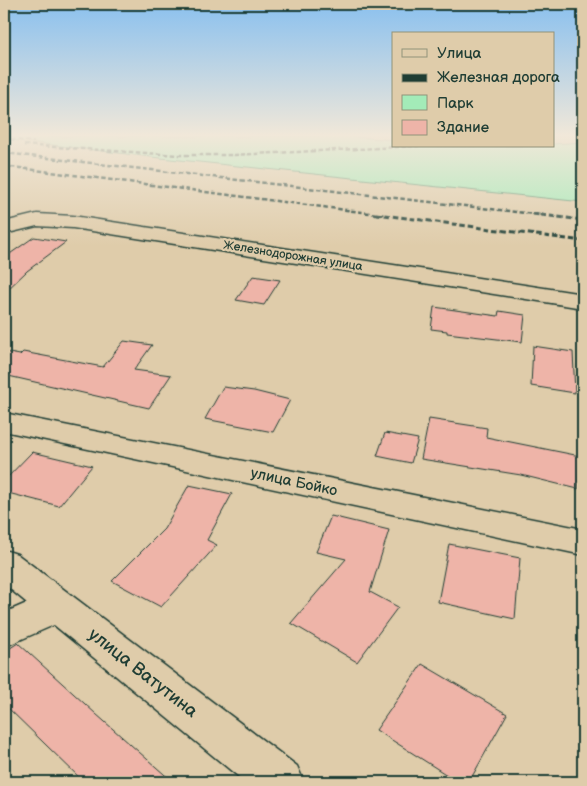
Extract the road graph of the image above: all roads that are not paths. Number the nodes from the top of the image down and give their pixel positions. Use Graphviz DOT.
graph roads {
  1 [pos="4,228"];
  2 [pos="583,301"];
  3 [pos="4,422"];
  4 [pos="583,542"];
  5 [pos="4,564"];
  6 [pos="57,606"];
  7 [pos="4,631"];
  8 [pos="281,782"];
  1 -- 2 [label="street, Железнодорожная улица"];
  3 -- 4 [label="street, улица Бойко"];
  5 -- 6 [label="street, улица Ватутина"];
  6 -- 7 [label="street"];
  6 -- 8 [label="street, улица Ватутина"];
}
